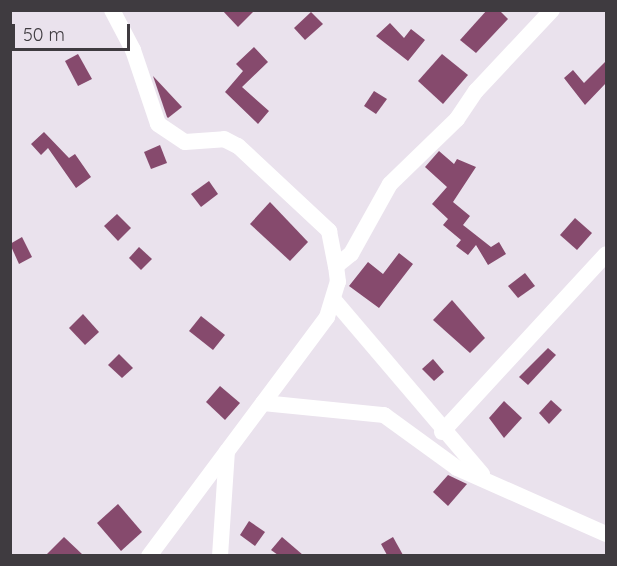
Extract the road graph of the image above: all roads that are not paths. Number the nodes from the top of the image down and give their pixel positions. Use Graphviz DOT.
graph roads {
  1 [pos="112,10"];
  2 [pos="552,10"];
  3 [pos="606,254"];
  4 [pos="336,266"];
  5 [pos="333,299"];
  6 [pos="263,403"];
  7 [pos="442,432"];
  8 [pos="227,450"];
  9 [pos="494,483"];
  10 [pos="606,534"];
  11 [pos="149,555"];
  12 [pos="220,555"];
  1 -- 4 [label="street"];
  2 -- 4 [label="street"];
  3 -- 7 [label="street"];
  4 -- 5 [label="street"];
  5 -- 6 [label="street"];
  5 -- 7 [label="street"];
  6 -- 8 [label="street"];
  6 -- 9 [label="street"];
  7 -- 9 [label="street"];
  8 -- 11 [label="street"];
  8 -- 12 [label="street"];
  9 -- 10 [label="street"];
}
